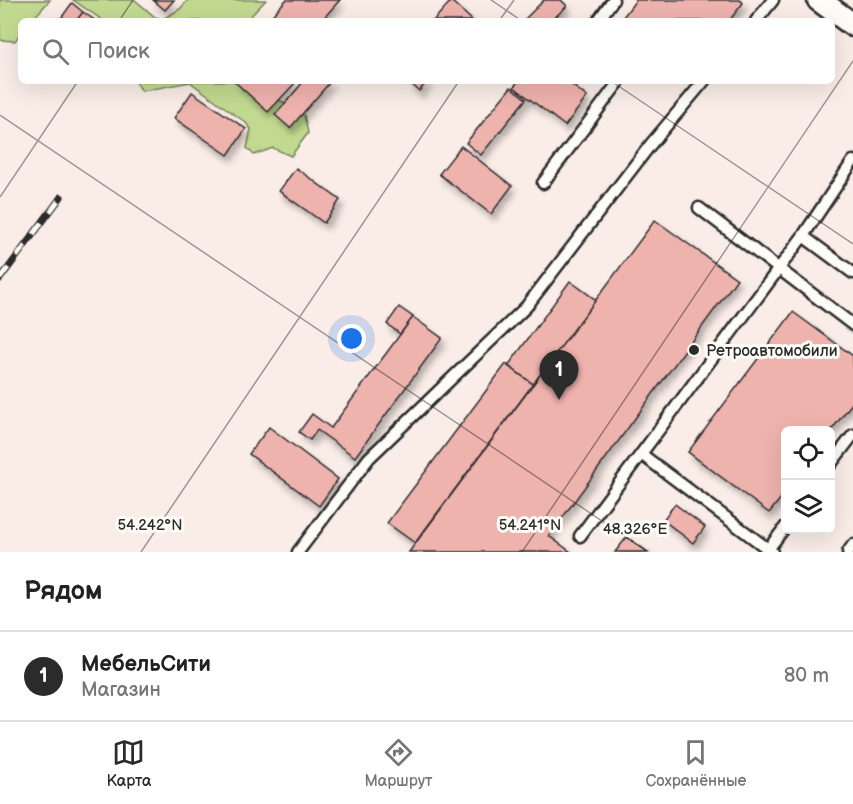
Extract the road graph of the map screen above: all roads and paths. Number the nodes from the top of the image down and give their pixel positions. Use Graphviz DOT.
graph roads {
  1 [pos="614,0"];
  2 [pos="773,0"];
  3 [pos="823,1"];
  4 [pos="600,18"];
  5 [pos="758,18"];
  6 [pos="853,25"];
  7 [pos="617,84"];
  8 [pos="701,84"];
  9 [pos="851,168"];
  10 [pos="543,183"];
  11 [pos="699,208"];
  12 [pos="803,236"];
  13 [pos="778,269"];
  14 [pos="853,273"];
  15 [pos="853,325"];
  16 [pos="853,435"];
  17 [pos="641,454"];
  18 [pos="835,460"];
  19 [pos="781,533"];
  20 [pos="580,536"];
  21 [pos="853,545"];
  22 [pos="769,551"];
  23 [pos="298,552"];
  24 [pos="848,552"];
  1 -- 4 [label="lane"];
  2 -- 5 [label="lane"];
  3 -- 6 [label="street"];
  7 -- 10 [label="lane"];
  8 -- 23 [label="lane"];
  9 -- 12 [label="lane"];
  11 -- 13 [label="lane"];
  12 -- 13 [label="lane"];
  12 -- 14 [label="lane"];
  13 -- 15 [label="lane"];
  13 -- 17 [label="lane"];
  16 -- 18 [label="lane"];
  17 -- 20 [label="lane"];
  17 -- 22 [label="lane"];
  19 -- 22 [label="lane"];
  21 -- 24 [label="lane"];
}
